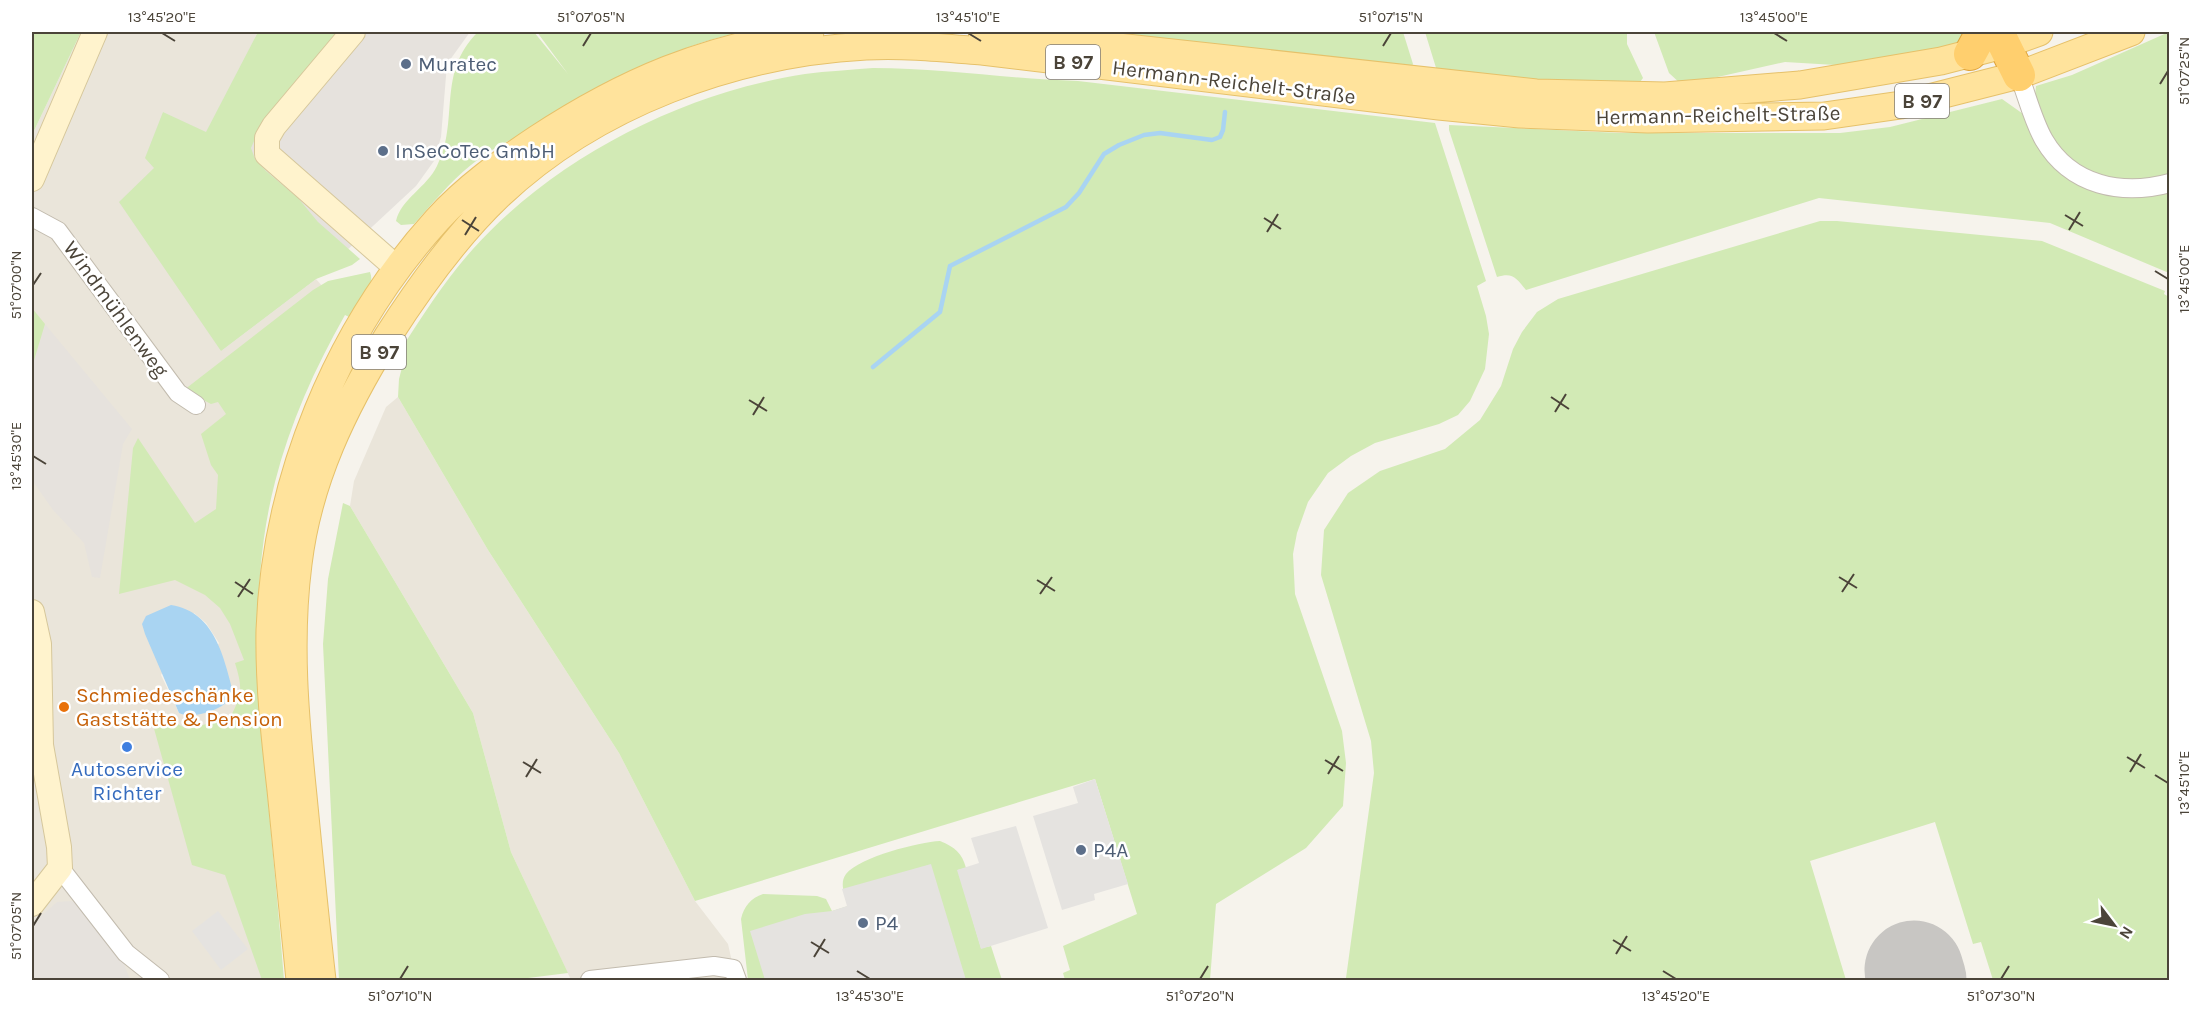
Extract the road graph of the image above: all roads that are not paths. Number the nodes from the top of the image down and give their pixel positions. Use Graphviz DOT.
graph roads {
  1 [pos="95,32"];
  2 [pos="353,32"];
  3 [pos="810,32"];
  4 [pos="982,32"];
  5 [pos="2131,32"];
  6 [pos="2004,38"];
  7 [pos="2019,75"];
  8 [pos="32,179"];
  9 [pos="2169,183"];
  10 [pos="32,217"];
  11 [pos="398,269"];
  12 [pos="421,288"];
  13 [pos="196,405"];
  14 [pos="32,612"];
  15 [pos="36,746"];
  16 [pos="60,868"];
  17 [pos="32,904"];
  18 [pos="695,975"];
  19 [pos="735,975"];
  20 [pos="160,981"];
  21 [pos="300,981"];
  22 [pos="322,981"];
  23 [pos="590,981"];
  1 -- 8 [label="street"];
  2 -- 11 [label="street"];
  3 -- 11 [label="main road, B 97"];
  4 -- 6 [label="main road, Hermann-Reichelt-Straße / B 97"];
  5 -- 7 [label="main road, B 97"];
  6 -- 7 [label="highway"];
  7 -- 9 [label="street"];
  7 -- 12 [label="main road, Hermann-Reichelt-Straße / B 97"];
  10 -- 13 [label="street, Windmühlenweg"];
  11 -- 12 [label="main road"];
  11 -- 21 [label="main road, B 97"];
  12 -- 22 [label="main road, Hermann-Reichelt-Straße / B 97"];
  14 -- 15 [label="street"];
  15 -- 16 [label="street"];
  16 -- 17 [label="street"];
  16 -- 20 [label="street"];
  18 -- 19 [label="street"];
  18 -- 23 [label="street"];
}
